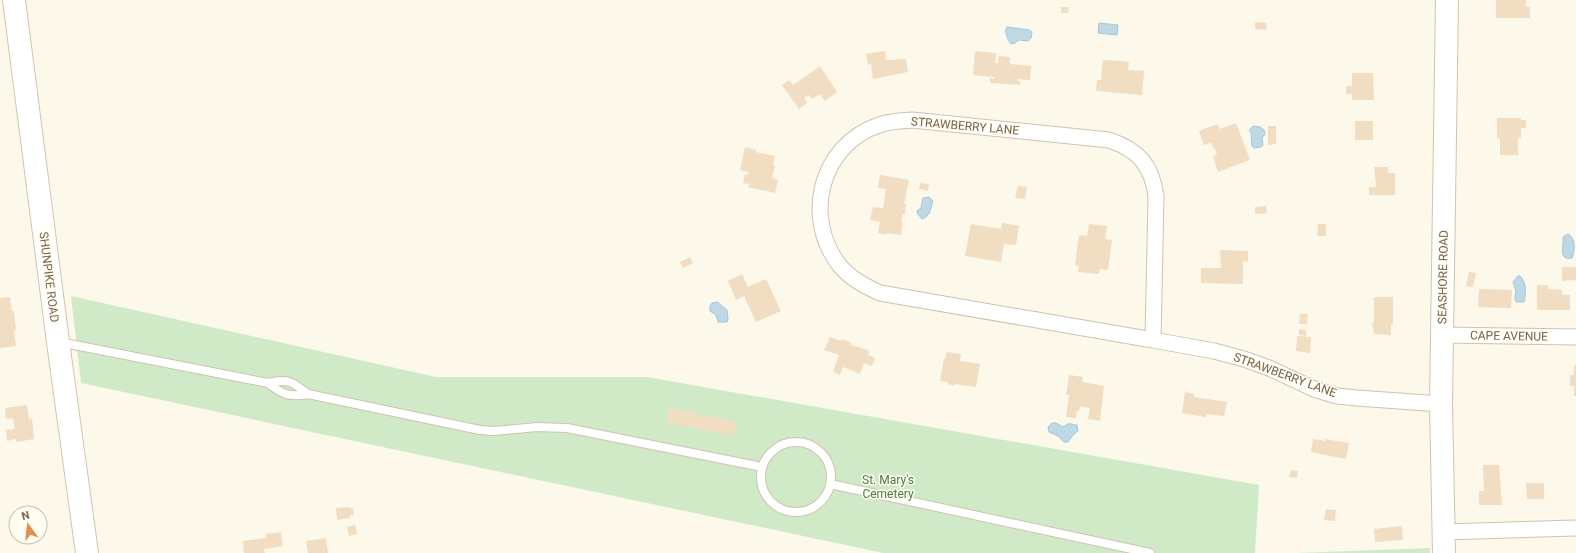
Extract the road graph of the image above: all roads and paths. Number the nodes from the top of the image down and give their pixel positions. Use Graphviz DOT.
graph roads {
  1 [pos="14,0"];
  2 [pos="1447,0"];
  3 [pos="1442,335"];
  4 [pos="1576,337"];
  5 [pos="1153,340"];
  6 [pos="58,342"];
  7 [pos="268,383"];
  8 [pos="308,394"];
  9 [pos="1441,404"];
  10 [pos="762,467"];
  11 [pos="830,484"];
  12 [pos="1576,528"];
  13 [pos="1443,532"];
  14 [pos="87,553"];
  15 [pos="1150,553"];
  16 [pos="1444,553"];
  1 -- 6 [label="street, SHUNPIKE ROAD"];
  2 -- 3 [label="street, SEASHORE ROAD"];
  3 -- 4 [label="street, CAPE AVENUE"];
  3 -- 9 [label="street, SEASHORE ROAD"];
  5 -- 5 [label="street, STRAWBERRY LANE"];
  5 -- 9 [label="street, STRAWBERRY LANE"];
  6 -- 7 [label="lane"];
  6 -- 14 [label="street, SHUNPIKE ROAD"];
  7 -- 8 [label="lane"];
  7 -- 8 [label="lane"];
  8 -- 10 [label="lane"];
  9 -- 13 [label="street, SEASHORE ROAD"];
  10 -- 11 [label="lane"];
  10 -- 11 [label="lane"];
  11 -- 15 [label="lane"];
  12 -- 13 [label="street"];
  13 -- 16 [label="street, SEASHORE ROAD"];
}
